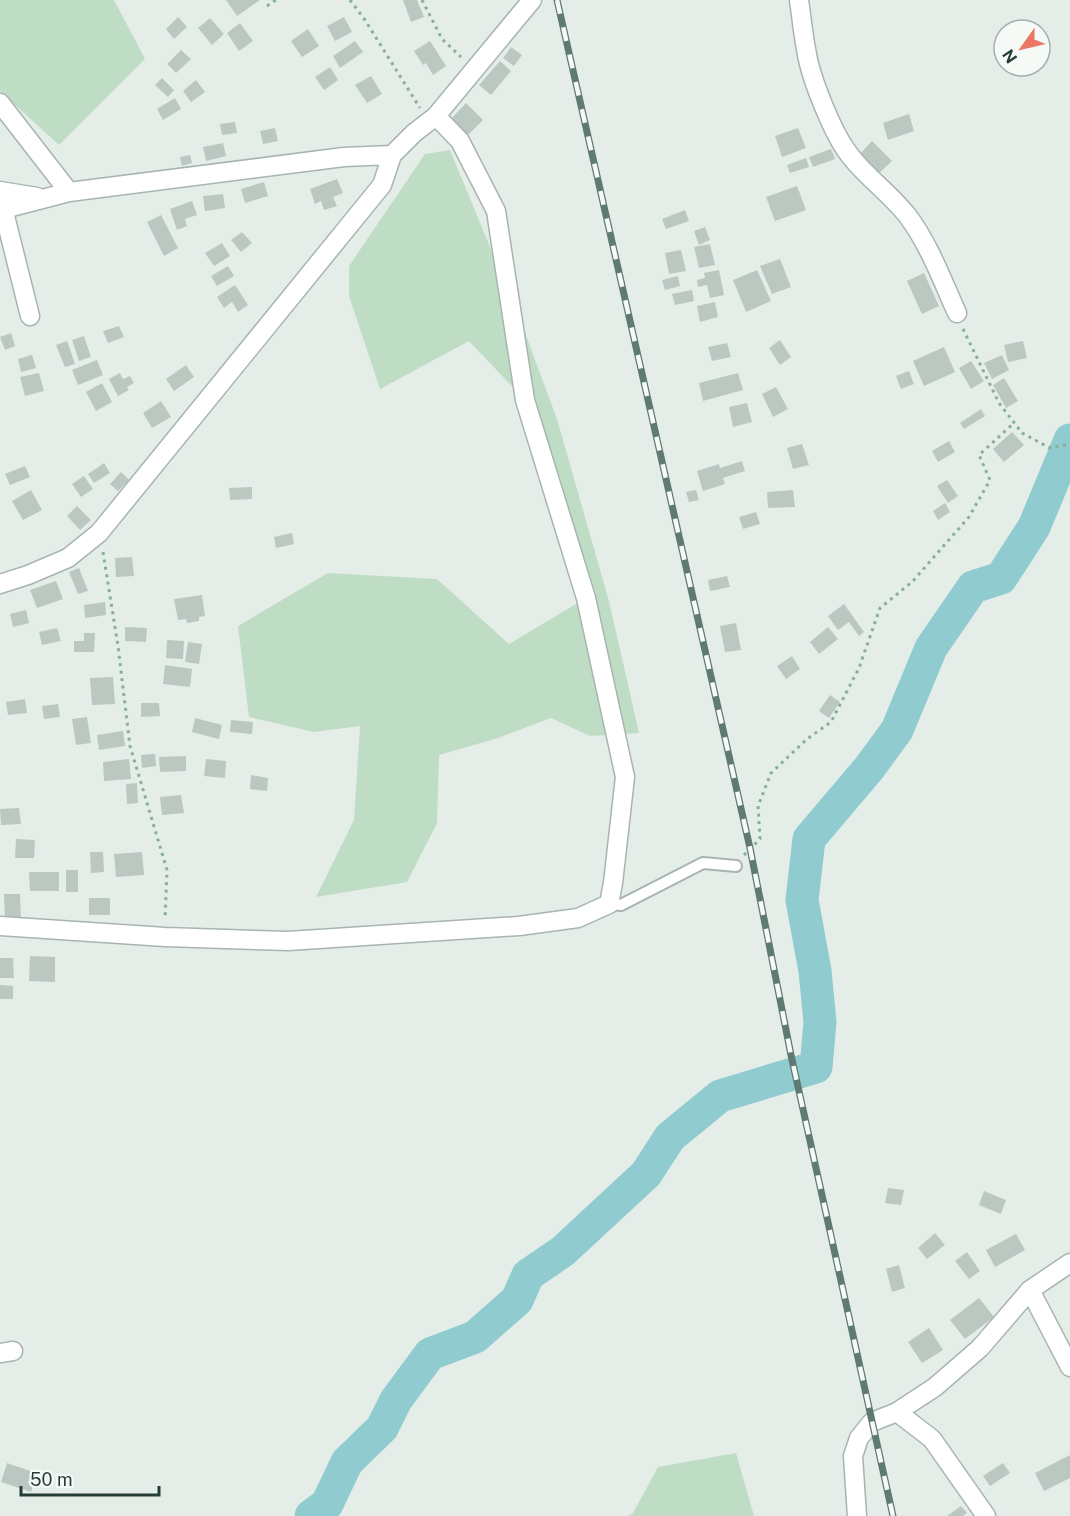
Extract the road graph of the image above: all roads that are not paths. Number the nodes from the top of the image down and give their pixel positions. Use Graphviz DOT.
graph roads {
  1 [pos="532,0"];
  2 [pos="799,0"];
  3 [pos="0,103"];
  4 [pos="432,119"];
  5 [pos="392,155"];
  6 [pos="69,192"];
  7 [pos="1,203"];
  8 [pos="957,313"];
  9 [pos="30,316"];
  10 [pos="0,584"];
  11 [pos="736,866"];
  12 [pos="609,904"];
  13 [pos="0,926"];
  14 [pos="1070,1263"];
  15 [pos="1030,1290"];
  16 [pos="1070,1367"];
  17 [pos="897,1412"];
  18 [pos="857,1516"];
  19 [pos="986,1516"];
  1 -- 4 [label="street"];
  2 -- 8 [label="street"];
  3 -- 6 [label="street"];
  4 -- 5 [label="street"];
  4 -- 12 [label="street"];
  5 -- 6 [label="street"];
  5 -- 10 [label="street"];
  6 -- 7 [label="street"];
  7 -- 9 [label="street"];
  11 -- 12 [label="lane"];
  12 -- 13 [label="street"];
  14 -- 15 [label="street"];
  15 -- 16 [label="street"];
  15 -- 17 [label="street"];
  17 -- 18 [label="street"];
  17 -- 19 [label="street"];
}
